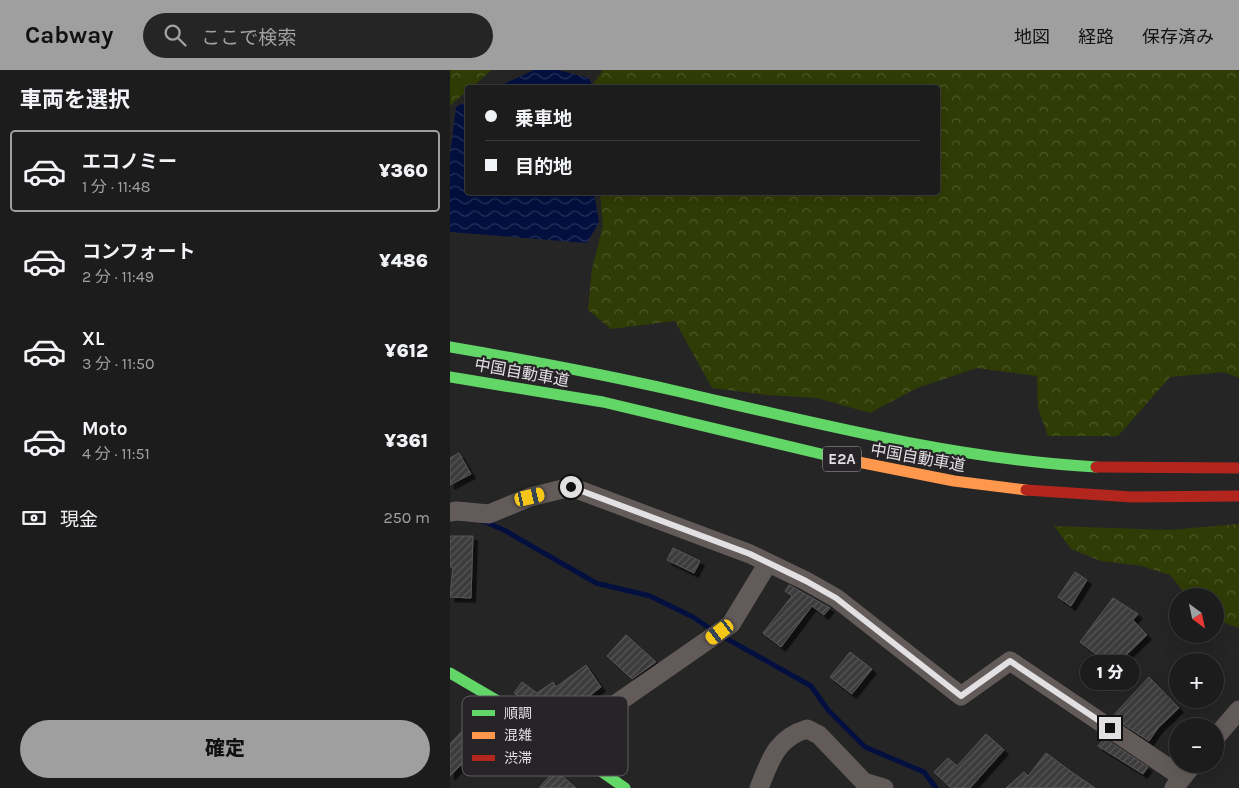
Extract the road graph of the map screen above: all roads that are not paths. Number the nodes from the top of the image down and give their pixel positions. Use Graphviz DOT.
graph roads {
  1 [pos="450,347"];
  2 [pos="450,377"];
  3 [pos="1239,468"];
  4 [pos="1239,496"];
  5 [pos="450,512"];
  6 [pos="768,563"];
  7 [pos="450,673"];
  8 [pos="489,696"];
  9 [pos="628,696"];
  10 [pos="1239,710"];
  11 [pos="1224,728"];
  12 [pos="608,776"];
  13 [pos="1183,776"];
  14 [pos="625,788"];
  15 [pos="759,788"];
  16 [pos="884,788"];
  1 -- 3 [label="main road, 中国自動車道 / E2A"];
  2 -- 4 [label="main road, 中国自動車道 / E2A"];
  5 -- 6 [label="street"];
  6 -- 9 [label="street"];
  6 -- 13 [label="street"];
  7 -- 8 [label="main road"];
  10 -- 11 [label="street"];
  12 -- 14 [label="main road"];
  15 -- 16 [label="street"];
}
